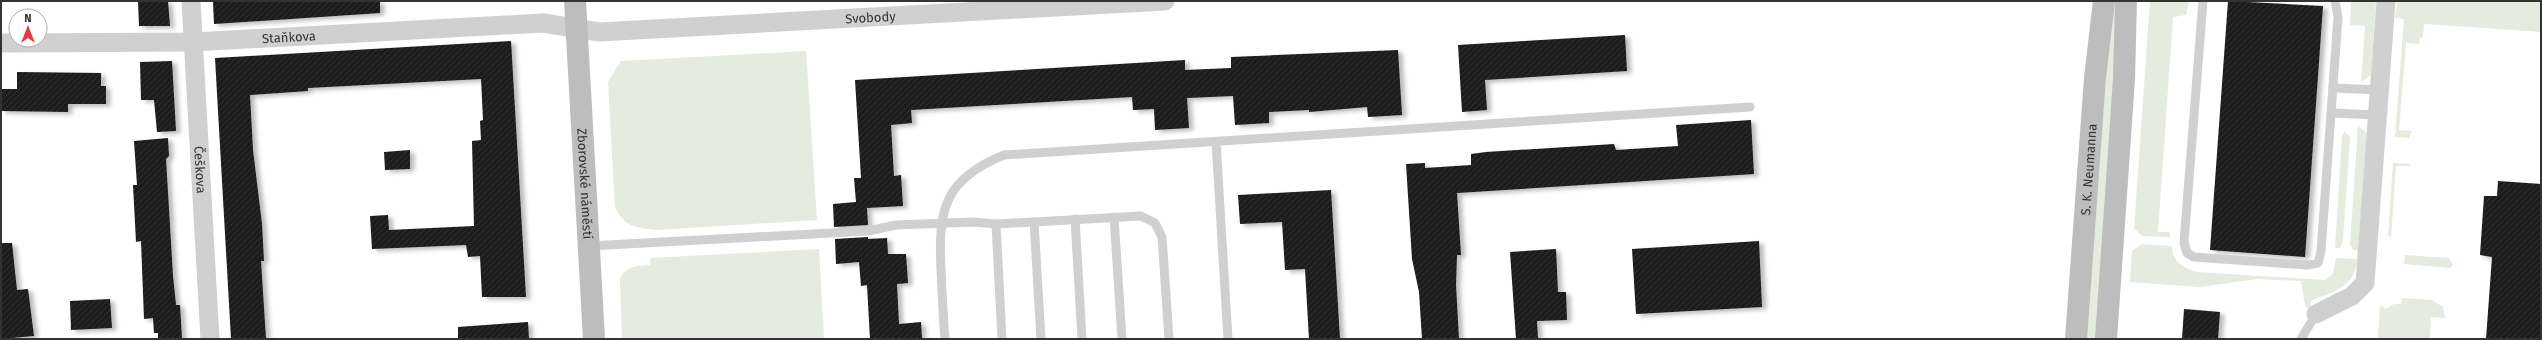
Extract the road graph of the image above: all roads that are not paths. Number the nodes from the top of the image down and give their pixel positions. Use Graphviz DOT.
graph roads {
  1 [pos="191,1"];
  2 [pos="575,1"];
  3 [pos="1165,1"];
  4 [pos="2104,1"];
  5 [pos="2126,1"];
  6 [pos="2203,1"];
  7 [pos="2335,1"];
  8 [pos="2386,1"];
  9 [pos="1118,2"];
  10 [pos="1048,4"];
  11 [pos="975,6"];
  12 [pos="576,28"];
  13 [pos="193,42"];
  14 [pos="1,43"];
  15 [pos="2333,88"];
  16 [pos="2380,90"];
  17 [pos="1750,107"];
  18 [pos="2331,112"];
  19 [pos="2378,115"];
  20 [pos="1216,142"];
  21 [pos="1114,217"];
  22 [pos="1075,219"];
  23 [pos="1034,222"];
  24 [pos="940,223"];
  25 [pos="996,224"];
  26 [pos="589,246"];
  27 [pos="2316,314"];
  28 [pos="210,339"];
  29 [pos="594,339"];
  30 [pos="945,339"];
  31 [pos="1002,339"];
  32 [pos="1041,339"];
  33 [pos="1082,339"];
  34 [pos="1122,339"];
  35 [pos="1169,339"];
  36 [pos="1228,339"];
  37 [pos="2076,339"];
  38 [pos="2106,339"];
  39 [pos="2301,339"];
  1 -- 13 [label="street, Češkova"];
  2 -- 12 [label="street, Zborovské náměstí"];
  3 -- 9 [label="street, Svobody"];
  4 -- 37 [label="street, S. K. Neumanna"];
  5 -- 38 [label="street"];
  6 -- 18 [label="lane"];
  7 -- 15 [label="lane"];
  8 -- 16 [label="street"];
  9 -- 10 [label="street, Svobody"];
  10 -- 11 [label="street, Svobody"];
  11 -- 12 [label="street, Svobody"];
  12 -- 13 [label="street, Staňkova"];
  12 -- 26 [label="street, Zborovské náměstí"];
  13 -- 14 [label="street, Staňkova"];
  13 -- 28 [label="street, Češkova"];
  15 -- 16 [label="lane"];
  15 -- 18 [label="lane"];
  16 -- 19 [label="street"];
  17 -- 20 [label="lane"];
  18 -- 19 [label="lane"];
  19 -- 27 [label="street"];
  20 -- 24 [label="lane"];
  20 -- 36 [label="lane"];
  21 -- 22 [label="lane"];
  21 -- 34 [label="lane"];
  21 -- 35 [label="lane"];
  22 -- 23 [label="lane"];
  22 -- 33 [label="lane"];
  23 -- 25 [label="lane"];
  23 -- 32 [label="lane"];
  24 -- 25 [label="lane"];
  24 -- 26 [label="lane"];
  24 -- 30 [label="lane"];
  25 -- 31 [label="lane"];
  26 -- 29 [label="street, Zborovské náměstí"];
  27 -- 39 [label="lane"];
}
